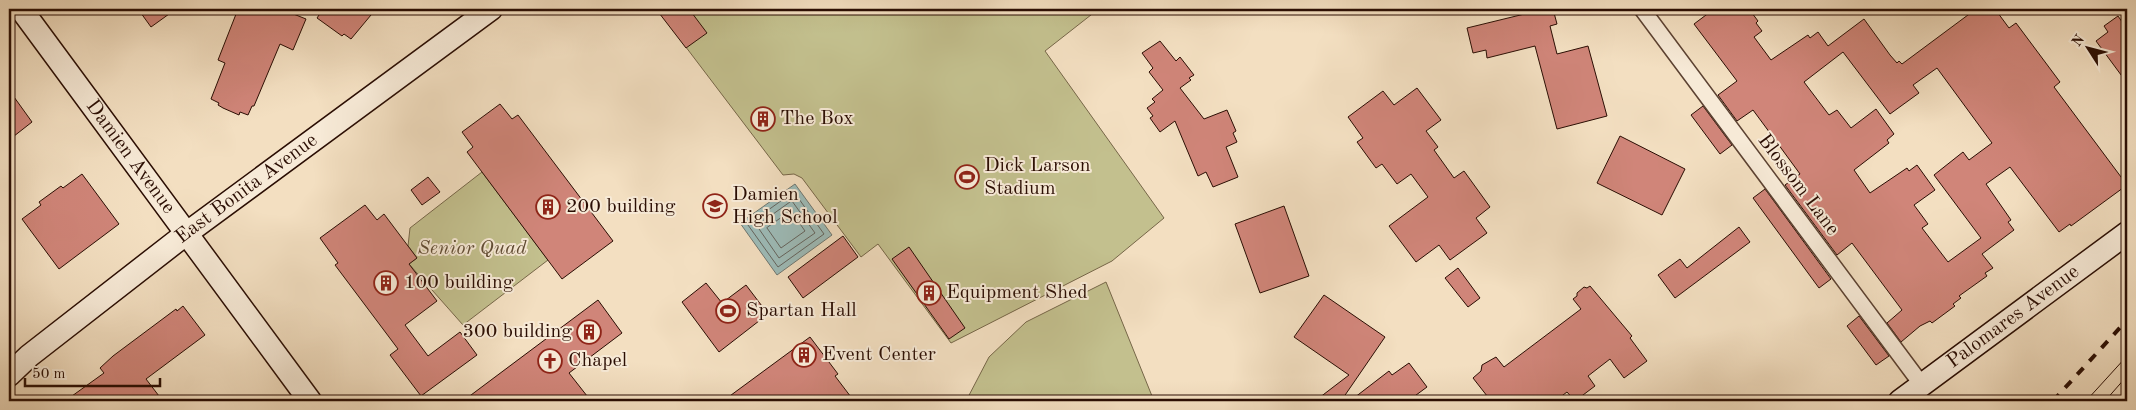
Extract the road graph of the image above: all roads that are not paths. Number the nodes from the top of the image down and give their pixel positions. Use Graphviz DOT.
graph roads {
  1 [pos="21,9"];
  2 [pos="1642,9"];
  3 [pos="484,11"];
  4 [pos="187,233"];
  5 [pos="2127,233"];
  6 [pos="9,375"];
  7 [pos="1922,384"];
  8 [pos="310,401"];
  9 [pos="1900,401"];
  1 -- 4 [label="main road, Damien Avenue"];
  2 -- 7 [label="street, Blossom Lane"];
  3 -- 4 [label="main road, East Bonita Avenue"];
  4 -- 6 [label="main road, East Bonita Avenue"];
  4 -- 8 [label="main road, Damien Avenue"];
  5 -- 7 [label="main road, Palomares Avenue"];
  7 -- 9 [label="main road, Palomares Avenue"];
}
